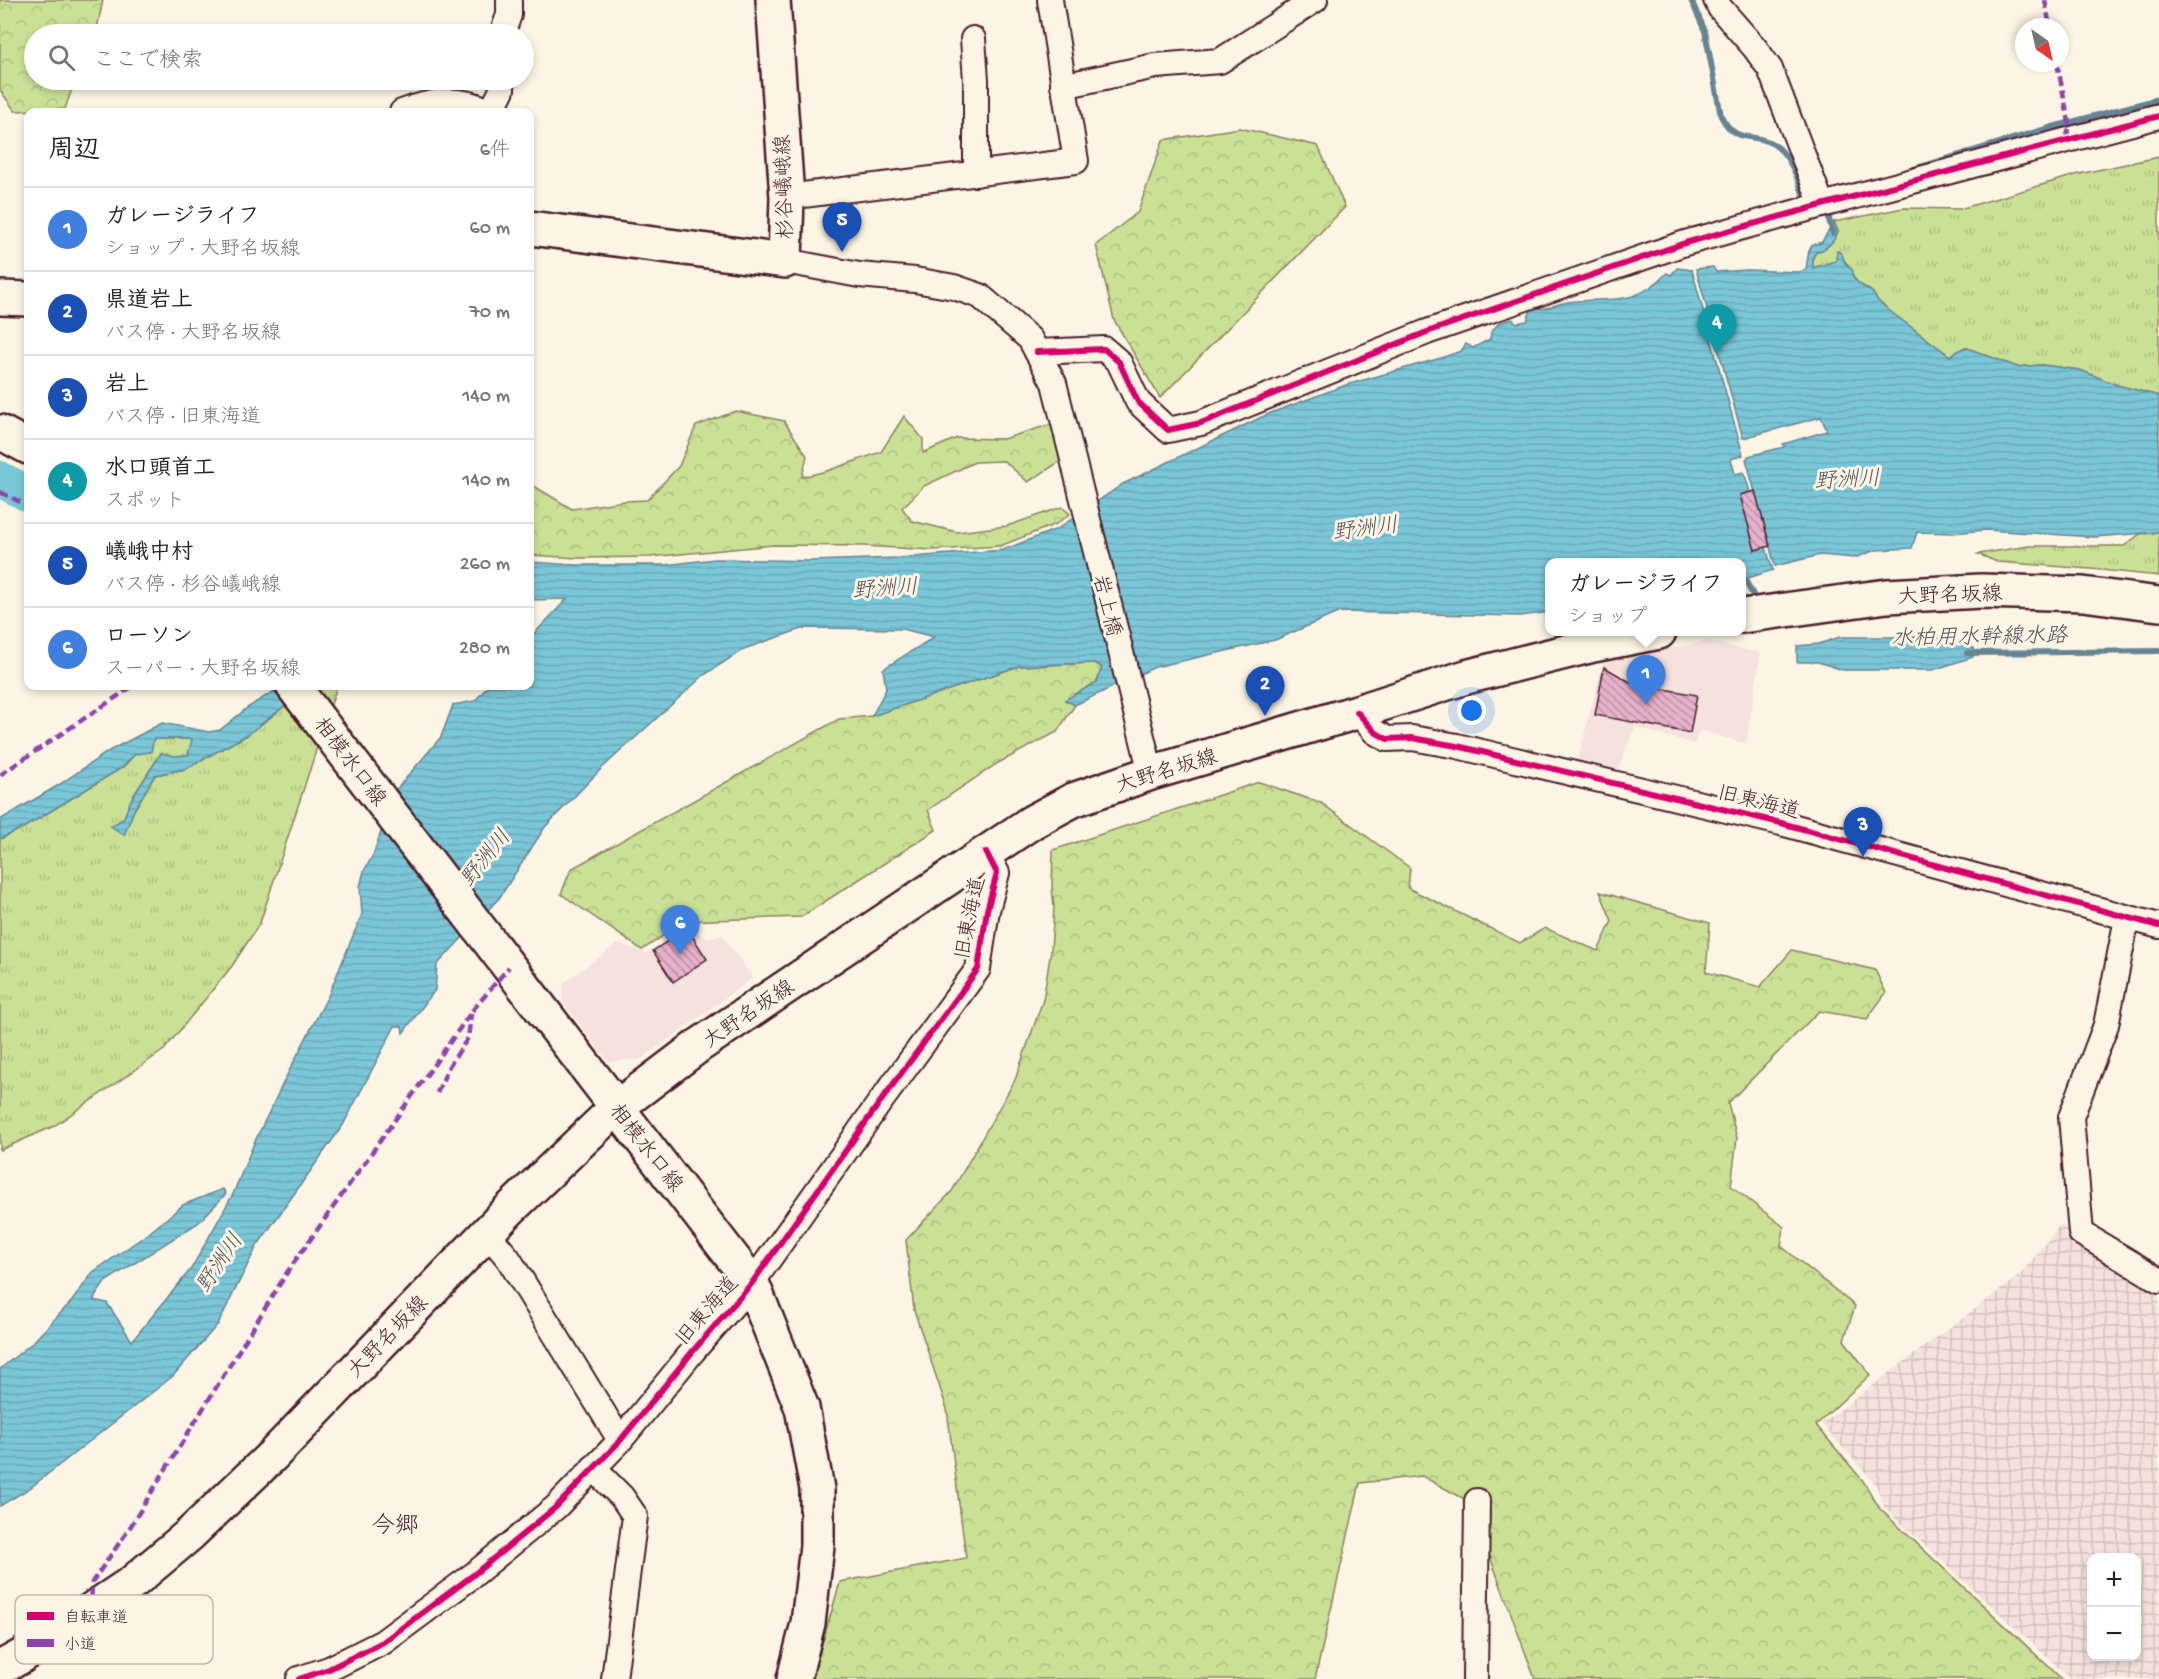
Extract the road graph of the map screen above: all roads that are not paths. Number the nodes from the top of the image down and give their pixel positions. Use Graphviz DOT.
graph roads {
  1 [pos="509,0"];
  2 [pos="773,0"];
  3 [pos="1050,0"];
  4 [pos="1316,0"];
  5 [pos="1716,0"];
  6 [pos="506,24"];
  7 [pos="973,39"];
  8 [pos="1063,86"];
  9 [pos="502,90"];
  10 [pos="413,108"];
  11 [pos="483,108"];
  12 [pos="493,108"];
  13 [pos="2159,116"];
  14 [pos="976,174"];
  15 [pos="787,197"];
  16 [pos="1822,205"];
  17 [pos="534,229"];
  18 [pos="785,261"];
  19 [pos="0,298"];
  20 [pos="24,299"];
  21 [pos="1038,352"];
  22 [pos="0,432"];
  23 [pos="24,445"];
  24 [pos="2159,604"];
  25 [pos="1746,615"];
  26 [pos="1639,636"];
  27 [pos="296,690"];
  28 [pos="1357,712"];
  29 [pos="1151,773"];
  30 [pos="986,852"];
  31 [pos="2127,918"];
  32 [pos="2159,926"];
  33 [pos="616,1108"];
  34 [pos="487,1233"];
  35 [pos="2159,1280"];
  36 [pos="752,1283"];
  37 [pos="620,1440"];
  38 [pos="594,1468"];
  39 [pos="1478,1501"];
  40 [pos="114,1595"];
  41 [pos="15,1660"];
  42 [pos="0,1668"];
  43 [pos="299,1679"];
  44 [pos="614,1679"];
  45 [pos="794,1679"];
  46 [pos="1476,1679"];
  1 -- 6 [label="street"];
  2 -- 15 [label="main road, 杉谷嶬峨線"];
  3 -- 8 [label="street"];
  4 -- 8 [label="street"];
  5 -- 16 [label="street"];
  7 -- 14 [label="street"];
  8 -- 14 [label="street"];
  9 -- 12 [label="street"];
  10 -- 11 [label="street"];
  13 -- 16 [label="street"];
  14 -- 15 [label="street"];
  15 -- 18 [label="main road, 杉谷嶬峨線"];
  16 -- 21 [label="street"];
  17 -- 18 [label="main road, 杉谷嶬峨線"];
  18 -- 21 [label="street, 岩上橋"];
  19 -- 20 [label="main road"];
  21 -- 29 [label="street, 岩上橋"];
  22 -- 23 [label="main road"];
  24 -- 25 [label="main road, 大野名坂線"];
  26 -- 28 [label="main road, 大野名坂線"];
  27 -- 33 [label="main road, 相模水口線"];
  28 -- 29 [label="main road, 大野名坂線"];
  28 -- 31 [label="street, 旧東海道"];
  29 -- 30 [label="main road, 大野名坂線"];
  30 -- 33 [label="main road, 大野名坂線"];
  30 -- 36 [label="street, 旧東海道"];
  31 -- 32 [label="street, 旧東海道"];
  31 -- 35 [label="street"];
  33 -- 34 [label="main road, 大野名坂線"];
  33 -- 36 [label="main road, 相模水口線"];
  34 -- 37 [label="street"];
  34 -- 40 [label="main road, 大野名坂線"];
  36 -- 37 [label="street, 旧東海道"];
  36 -- 45 [label="main road, 相模水口線"];
  37 -- 38 [label="street, 旧東海道"];
  38 -- 43 [label="street, 旧東海道"];
  38 -- 44 [label="street"];
  39 -- 46 [label="street"];
  41 -- 42 [label="main road, 大野名坂線"];
}
